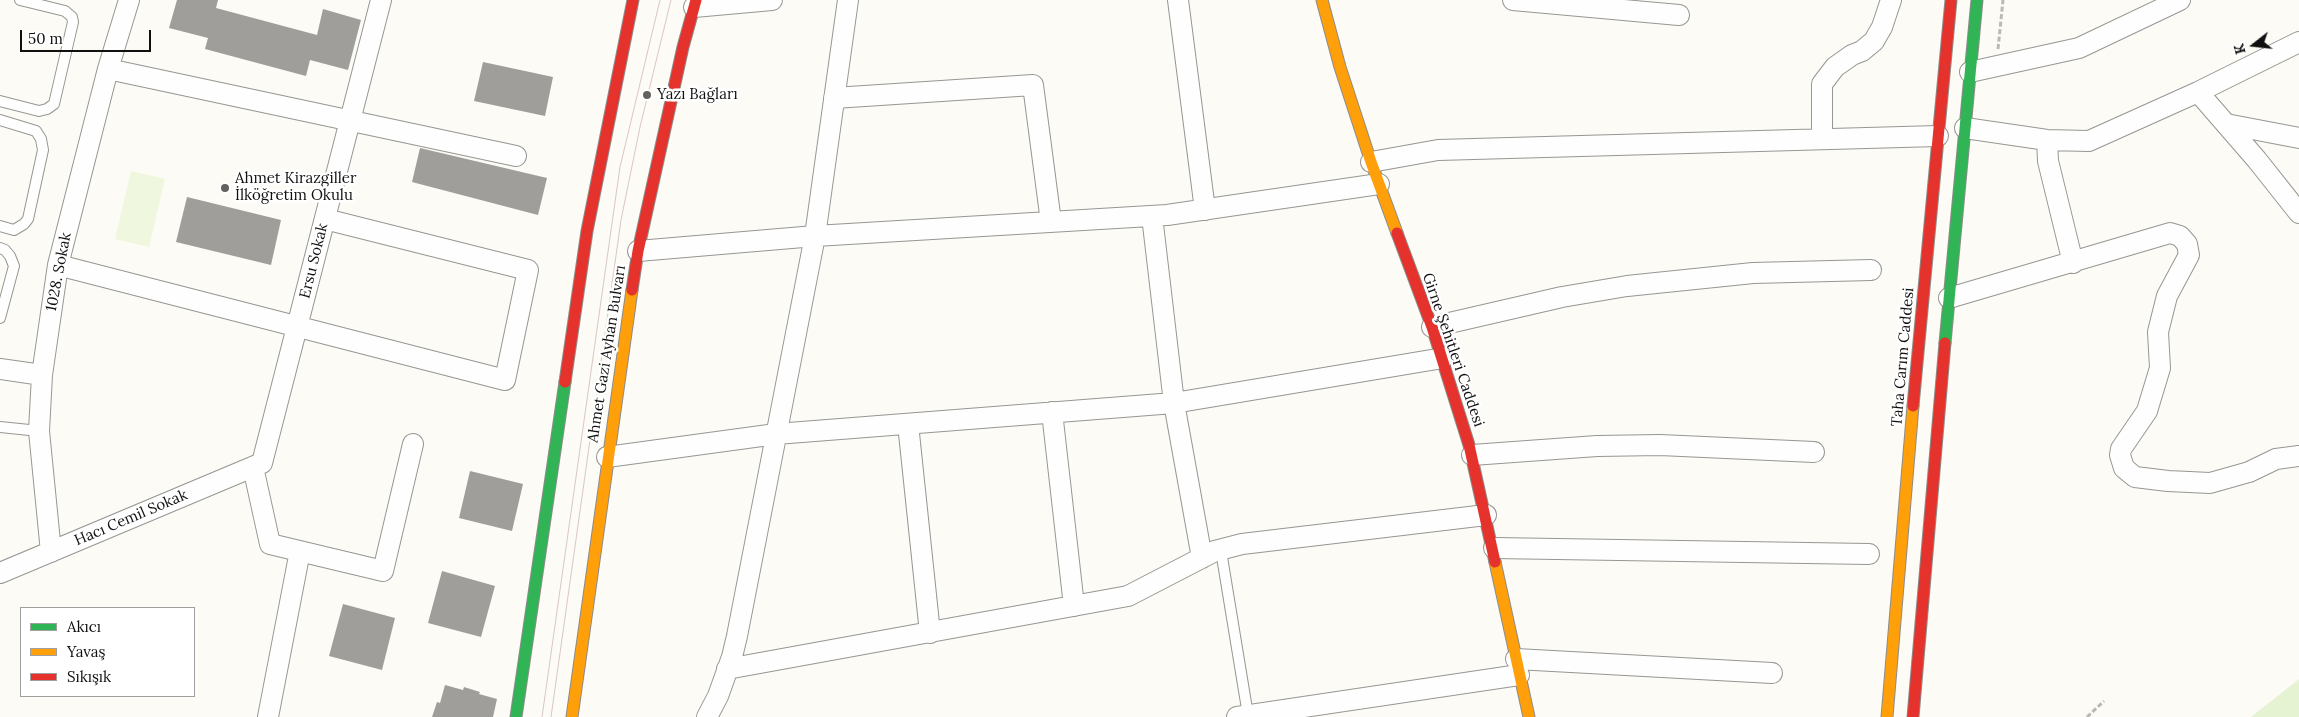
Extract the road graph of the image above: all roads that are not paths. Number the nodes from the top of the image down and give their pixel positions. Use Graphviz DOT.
graph roads {
  1 [pos="20,0"];
  2 [pos="129,0"];
  3 [pos="381,0"];
  4 [pos="633,0"];
  5 [pos="772,0"];
  6 [pos="848,0"];
  7 [pos="1178,0"];
  8 [pos="1322,0"];
  9 [pos="1513,0"];
  10 [pos="1891,0"];
  11 [pos="1951,0"];
  12 [pos="1977,0"];
  13 [pos="2180,0"];
  14 [pos="695,4"];
  15 [pos="1679,15"];
  16 [pos="2299,42"];
  17 [pos="108,69"];
  18 [pos="1970,72"];
  19 [pos="2198,92"];
  20 [pos="834,98"];
  21 [pos="0,101"];
  22 [pos="0,120"];
  23 [pos="350,120"];
  24 [pos="2226,124"];
  25 [pos="1965,128"];
  26 [pos="1938,136"];
  27 [pos="2299,138"];
  28 [pos="1822,139"];
  29 [pos="2047,140"];
  30 [pos="516,156"];
  31 [pos="1371,162"];
  32 [pos="1379,184"];
  33 [pos="1205,210"];
  34 [pos="2298,211"];
  35 [pos="1152,216"];
  36 [pos="325,219"];
  37 [pos="1051,222"];
  38 [pos="0,226"];
  39 [pos="815,236"];
  40 [pos="0,248"];
  41 [pos="638,251"];
  42 [pos="2073,263"];
  43 [pos="58,265"];
  44 [pos="1871,270"];
  45 [pos="1949,298"];
  46 [pos="0,318"];
  47 [pos="297,327"];
  48 [pos="1432,327"];
  49 [pos="1443,358"];
  50 [pos="0,369"];
  51 [pos="42,375"];
  52 [pos="1174,403"];
  53 [pos="1052,412"];
  54 [pos="908,424"];
  55 [pos="0,427"];
  56 [pos="39,431"];
  57 [pos="776,434"];
  58 [pos="413,444"];
  59 [pos="1814,452"];
  60 [pos="1472,455"];
  61 [pos="2299,456"];
  62 [pos="607,457"];
  63 [pos="257,465"];
  64 [pos="1486,514"];
  65 [pos="1494,548"];
  66 [pos="300,551"];
  67 [pos="51,552"];
  68 [pos="1869,554"];
  69 [pos="1209,555"];
  70 [pos="0,572"];
  71 [pos="1074,606"];
  72 [pos="930,632"];
  73 [pos="1517,667"];
  74 [pos="727,670"];
  75 [pos="1772,673"];
  76 [pos="1243,716"];
  77 [pos="268,717"];
  78 [pos="516,717"];
  79 [pos="572,717"];
  80 [pos="707,717"];
  81 [pos="1529,717"];
  82 [pos="1887,717"];
  83 [pos="1913,717"];
  1 -- 21 [label="lane"];
  2 -- 17 [label="street, 1028. Sokak"];
  3 -- 23 [label="street, Ersu Sokak"];
  4 -- 78 [label="main road"];
  5 -- 14 [label="street"];
  6 -- 20 [label="street"];
  7 -- 33 [label="street"];
  8 -- 31 [label="main road, Girne Şehitleri Caddesi"];
  9 -- 15 [label="street"];
  10 -- 28 [label="street"];
  11 -- 26 [label="main road, Taha Carım Caddesi"];
  12 -- 18 [label="main road"];
  13 -- 18 [label="street"];
  14 -- 41 [label="main road, Ahmet Gazi Ayhan Bulvarı"];
  16 -- 19 [label="street"];
  17 -- 23 [label="street"];
  17 -- 43 [label="street, 1028. Sokak"];
  18 -- 25 [label="main road"];
  19 -- 24 [label="street"];
  19 -- 29 [label="street"];
  20 -- 37 [label="street"];
  20 -- 39 [label="street"];
  22 -- 38 [label="lane"];
  23 -- 30 [label="street"];
  23 -- 36 [label="street, Ersu Sokak"];
  24 -- 27 [label="street"];
  24 -- 34 [label="street"];
  25 -- 29 [label="street"];
  25 -- 45 [label="main road"];
  26 -- 28 [label="street"];
  26 -- 82 [label="main road, Taha Carım Caddesi"];
  28 -- 31 [label="street"];
  29 -- 42 [label="street"];
  31 -- 32 [label="main road, Girne Şehitleri Caddesi"];
  32 -- 33 [label="street"];
  32 -- 48 [label="main road, Girne Şehitleri Caddesi"];
  33 -- 35 [label="street"];
  35 -- 37 [label="street"];
  35 -- 52 [label="street"];
  36 -- 47 [label="street, Ersu Sokak"];
  36 -- 47 [label="street"];
  37 -- 39 [label="street"];
  39 -- 41 [label="street"];
  39 -- 57 [label="street"];
  40 -- 46 [label="lane"];
  41 -- 62 [label="main road, Ahmet Gazi Ayhan Bulvarı"];
  42 -- 45 [label="street"];
  42 -- 61 [label="street"];
  43 -- 47 [label="street"];
  43 -- 51 [label="street, 1028. Sokak"];
  44 -- 48 [label="street"];
  45 -- 83 [label="main road"];
  47 -- 63 [label="street, Ersu Sokak"];
  48 -- 49 [label="main road, Girne Şehitleri Caddesi"];
  49 -- 52 [label="street"];
  49 -- 60 [label="main road, Girne Şehitleri Caddesi"];
  50 -- 51 [label="street"];
  51 -- 56 [label="street, 1028. Sokak"];
  52 -- 53 [label="street"];
  52 -- 69 [label="street"];
  53 -- 54 [label="street"];
  53 -- 71 [label="street"];
  54 -- 57 [label="street"];
  54 -- 72 [label="street"];
  55 -- 56 [label="lane"];
  56 -- 67 [label="street, 1028. Sokak"];
  57 -- 62 [label="street"];
  57 -- 74 [label="street"];
  58 -- 66 [label="street"];
  59 -- 60 [label="street"];
  60 -- 64 [label="main road, Girne Şehitleri Caddesi"];
  62 -- 79 [label="main road, Ahmet Gazi Ayhan Bulvarı"];
  63 -- 66 [label="street"];
  63 -- 67 [label="street, Hacı Cemil Sokak"];
  64 -- 65 [label="main road, Girne Şehitleri Caddesi"];
  64 -- 69 [label="street"];
  65 -- 68 [label="street"];
  65 -- 73 [label="main road, Girne Şehitleri Caddesi"];
  66 -- 77 [label="street"];
  67 -- 70 [label="street, Hacı Cemil Sokak"];
  69 -- 71 [label="street"];
  69 -- 76 [label="lane"];
  71 -- 72 [label="street"];
  72 -- 74 [label="street"];
  73 -- 75 [label="street"];
  73 -- 76 [label="street"];
  73 -- 81 [label="main road, Girne Şehitleri Caddesi"];
  74 -- 80 [label="street"];
}
